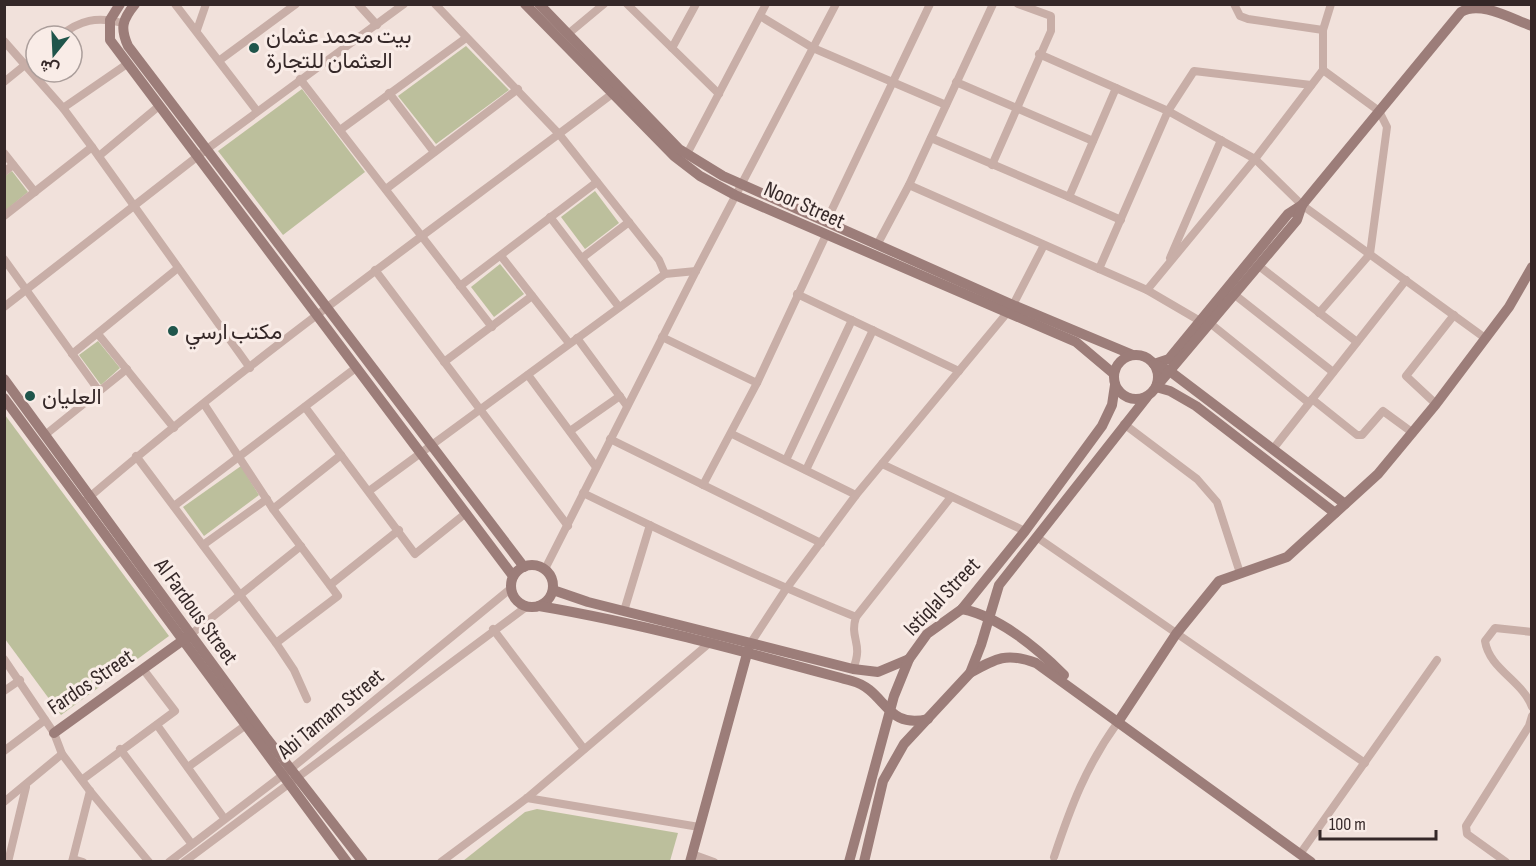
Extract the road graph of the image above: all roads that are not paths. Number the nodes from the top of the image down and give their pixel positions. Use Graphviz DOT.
graph roads {
  1 [pos="120,4"];
  2 [pos="135,4"];
  3 [pos="175,4"];
  4 [pos="206,4"];
  5 [pos="296,4"];
  6 [pos="358,4"];
  7 [pos="404,4"];
  8 [pos="435,4"];
  9 [pos="525,4"];
  10 [pos="539,4"];
  11 [pos="604,4"];
  12 [pos="627,4"];
  13 [pos="696,4"];
  14 [pos="766,4"];
  15 [pos="836,4"];
  16 [pos="930,4"];
  17 [pos="993,4"];
  18 [pos="1018,4"];
  19 [pos="1234,4"];
  20 [pos="1331,4"];
  21 [pos="1489,7"];
  22 [pos="760,16"];
  23 [pos="110,20"];
  24 [pos="122,23"];
  25 [pos="79,24"];
  26 [pos="377,25"];
  27 [pos="1532,26"];
  28 [pos="197,30"];
  29 [pos="1323,30"];
  30 [pos="568,34"];
  31 [pos="466,38"];
  32 [pos="4,41"];
  33 [pos="672,48"];
  34 [pos="813,48"];
  35 [pos="1039,54"];
  36 [pos="220,60"];
  37 [pos="127,64"];
  38 [pos="24,65"];
  39 [pos="24,67"];
  40 [pos="1323,70"];
  41 [pos="300,79"];
  42 [pos="4,82"];
  43 [pos="956,82"];
  44 [pos="893,83"];
  45 [pos="41,84"];
  46 [pos="1311,85"];
  47 [pos="1116,88"];
  48 [pos="518,89"];
  49 [pos="389,93"];
  50 [pos="612,94"];
  51 [pos="719,94"];
  52 [pos="946,105"];
  53 [pos="159,106"];
  54 [pos="63,108"];
  55 [pos="1016,109"];
  56 [pos="257,111"];
  57 [pos="1168,111"];
  58 [pos="1378,111"];
  59 [pos="340,130"];
  60 [pos="559,134"];
  61 [pos="931,138"];
  62 [pos="1221,140"];
  63 [pos="1094,141"];
  64 [pos="92,147"];
  65 [pos="434,152"];
  66 [pos="4,153"];
  67 [pos="203,153"];
  68 [pos="687,154"];
  69 [pos="99,156"];
  70 [pos="1255,159"];
  71 [pos="13,165"];
  72 [pos="992,165"];
  73 [pos="4,172"];
  74 [pos="597,182"];
  75 [pos="741,184"];
  76 [pos="909,185"];
  77 [pos="386,189"];
  78 [pos="35,192"];
  79 [pos="735,195"];
  80 [pos="1069,197"];
  81 [pos="135,204"];
  82 [pos="1302,205"];
  83 [pos="4,216"];
  84 [pos="550,217"];
  85 [pos="1121,220"];
  86 [pos="629,222"];
  87 [pos="826,222"];
  88 [pos="826,235"];
  89 [pos="423,237"];
  90 [pos="877,245"];
  91 [pos="1044,245"];
  92 [pos="1370,254"];
  93 [pos="501,256"];
  94 [pos="582,258"];
  95 [pos="4,259"];
  96 [pos="1259,266"];
  97 [pos="1532,267"];
  98 [pos="178,268"];
  99 [pos="1166,268"];
  100 [pos="1099,269"];
  101 [pos="375,270"];
  102 [pos="696,271"];
  103 [pos="665,274"];
  104 [pos="1406,280"];
  105 [pos="460,286"];
  106 [pos="27,289"];
  107 [pos="1147,290"];
  108 [pos="797,294"];
  109 [pos="1235,295"];
  110 [pos="532,296"];
  111 [pos="4,307"];
  112 [pos="619,308"];
  113 [pos="1010,309"];
  114 [pos="322,312"];
  115 [pos="1319,313"];
  116 [pos="1454,315"];
  117 [pos="852,320"];
  118 [pos="1205,323"];
  119 [pos="492,327"];
  120 [pos="873,330"];
  121 [pos="98,334"];
  122 [pos="662,338"];
  123 [pos="1485,338"];
  124 [pos="573,341"];
  125 [pos="1357,342"];
  126 [pos="72,354"];
  127 [pos="1133,355"];
  128 [pos="444,362"];
  129 [pos="1154,364"];
  130 [pos="357,367"];
  131 [pos="250,368"];
  132 [pos="127,369"];
  133 [pos="959,371"];
  134 [pos="1171,372"];
  135 [pos="1333,372"];
  136 [pos="528,375"];
  137 [pos="4,379"];
  138 [pos="1115,380"];
  139 [pos="757,383"];
  140 [pos="1156,387"];
  141 [pos="8,390"];
  142 [pos="99,391"];
  143 [pos="620,396"];
  144 [pos="1146,397"];
  145 [pos="4,398"];
  146 [pos="1311,401"];
  147 [pos="204,404"];
  148 [pos="1436,404"];
  149 [pos="627,406"];
  150 [pos="305,407"];
  151 [pos="481,410"];
  152 [pos="1124,424"];
  153 [pos="174,428"];
  154 [pos="570,431"];
  155 [pos="1413,433"];
  156 [pos="732,434"];
  157 [pos="45,435"];
  158 [pos="610,440"];
  159 [pos="425,449"];
  160 [pos="1273,449"];
  161 [pos="341,455"];
  162 [pos="136,456"];
  163 [pos="240,456"];
  164 [pos="786,460"];
  165 [pos="882,464"];
  166 [pos="596,467"];
  167 [pos="806,470"];
  168 [pos="703,485"];
  169 [pos="369,491"];
  170 [pos="584,492"];
  171 [pos="856,495"];
  172 [pos="951,497"];
  173 [pos="267,499"];
  174 [pos="85,500"];
  175 [pos="1346,504"];
  176 [pos="174,506"];
  177 [pos="273,509"];
  178 [pos="466,513"];
  179 [pos="1335,513"];
  180 [pos="650,525"];
  181 [pos="568,526"];
  182 [pos="399,530"];
  183 [pos="1025,531"];
  184 [pos="1038,538"];
  185 [pos="821,543"];
  186 [pos="202,545"];
  187 [pos="301,546"];
  188 [pos="524,567"];
  189 [pos="544,569"];
  190 [pos="1240,573"];
  191 [pos="513,576"];
  192 [pos="330,585"];
  193 [pos="510,589"];
  194 [pos="786,589"];
  195 [pos="553,590"];
  196 [pos="240,595"];
  197 [pos="539,606"];
  198 [pos="526,607"];
  199 [pos="962,609"];
  200 [pos="624,611"];
  201 [pos="856,617"];
  202 [pos="989,619"];
  203 [pos="493,629"];
  204 [pos="1532,632"];
  205 [pos="1176,634"];
  206 [pos="186,638"];
  207 [pos="713,640"];
  208 [pos="276,643"];
  209 [pos="748,649"];
  210 [pos="4,659"];
  211 [pos="909,659"];
  212 [pos="1437,660"];
  213 [pos="143,669"];
  214 [pos="853,669"];
  215 [pos="969,672"];
  216 [pos="20,680"];
  217 [pos="4,691"];
  218 [pos="307,699"];
  219 [pos="1092,703"];
  220 [pos="1532,707"];
  221 [pos="890,711"];
  222 [pos="1532,716"];
  223 [pos="928,719"];
  224 [pos="45,720"];
  225 [pos="1118,722"];
  226 [pos="157,725"];
  227 [pos="246,725"];
  228 [pos="54,733"];
  229 [pos="120,749"];
  230 [pos="584,749"];
  231 [pos="4,751"];
  232 [pos="62,754"];
  233 [pos="1365,763"];
  234 [pos="188,767"];
  235 [pos="295,772"];
  236 [pos="83,779"];
  237 [pos="285,779"];
  238 [pos="26,787"];
  239 [pos="90,791"];
  240 [pos="527,798"];
  241 [pos="4,802"];
  242 [pos="224,818"];
  243 [pos="699,827"];
  244 [pos="191,843"];
  245 [pos="1300,854"];
  246 [pos="1054,857"];
  247 [pos="691,858"];
  248 [pos="73,860"];
  249 [pos="8,861"];
  250 [pos="83,861"];
  251 [pos="149,861"];
  252 [pos="169,861"];
  253 [pos="184,861"];
  254 [pos="346,861"];
  255 [pos="363,861"];
  256 [pos="441,861"];
  257 [pos="714,861"];
  258 [pos="849,861"];
  259 [pos="864,861"];
  260 [pos="1311,861"];
  261 [pos="1506,861"];
  1 -- 23 [label="street"];
  2 -- 24 [label="street"];
  3 -- 28 [label="street"];
  4 -- 28 [label="street"];
  5 -- 36 [label="street"];
  6 -- 26 [label="street"];
  7 -- 26 [label="street"];
  8 -- 31 [label="street"];
  9 -- 50 [label="street, Noor Street"];
  10 -- 30 [label="street, Noor Street"];
  11 -- 30 [label="street"];
  12 -- 33 [label="street"];
  13 -- 33 [label="street"];
  14 -- 22 [label="street"];
  15 -- 34 [label="street"];
  16 -- 44 [label="street"];
  17 -- 43 [label="street"];
  18 -- 35 [label="street"];
  19 -- 29 [label="street"];
  20 -- 29 [label="street"];
  21 -- 27 [label="street"];
  21 -- 58 [label="street"];
  22 -- 34 [label="street"];
  22 -- 51 [label="street"];
  23 -- 24 [label="street"];
  23 -- 25 [label="street"];
  23 -- 37 [label="street"];
  24 -- 67 [label="street"];
  26 -- 41 [label="street"];
  28 -- 36 [label="street"];
  29 -- 40 [label="street"];
  30 -- 68 [label="street, Noor Street"];
  31 -- 48 [label="street"];
  31 -- 49 [label="street"];
  32 -- 38 [label="street"];
  33 -- 51 [label="street"];
  34 -- 44 [label="street"];
  34 -- 75 [label="street"];
  35 -- 47 [label="street"];
  35 -- 55 [label="street"];
  36 -- 56 [label="street"];
  37 -- 53 [label="street"];
  37 -- 54 [label="street"];
  39 -- 42 [label="street"];
  40 -- 46 [label="street"];
  40 -- 58 [label="street"];
  41 -- 56 [label="street"];
  41 -- 59 [label="street"];
  43 -- 52 [label="street"];
  43 -- 55 [label="street"];
  44 -- 52 [label="street"];
  44 -- 87 [label="street"];
  45 -- 54 [label="street"];
  46 -- 57 [label="street"];
  46 -- 70 [label="street"];
  47 -- 57 [label="street"];
  47 -- 63 [label="street"];
  48 -- 60 [label="street"];
  48 -- 65 [label="street"];
  49 -- 59 [label="street"];
  49 -- 65 [label="street"];
  50 -- 60 [label="street"];
  50 -- 79 [label="street, Noor Street"];
  51 -- 68 [label="street"];
  52 -- 61 [label="street"];
  53 -- 67 [label="street"];
  53 -- 69 [label="street"];
  54 -- 64 [label="street"];
  55 -- 63 [label="street"];
  55 -- 72 [label="street"];
  56 -- 67 [label="street"];
  57 -- 62 [label="street"];
  57 -- 85 [label="street"];
  58 -- 82 [label="street"];
  58 -- 92 [label="street"];
  59 -- 77 [label="street"];
  60 -- 74 [label="street"];
  60 -- 89 [label="street"];
  61 -- 72 [label="street"];
  61 -- 76 [label="street"];
  62 -- 70 [label="street"];
  62 -- 99 [label="street"];
  63 -- 80 [label="street"];
  64 -- 69 [label="street"];
  64 -- 78 [label="street"];
  65 -- 77 [label="street"];
  66 -- 71 [label="street"];
  67 -- 81 [label="street"];
  67 -- 114 [label="street"];
  68 -- 75 [label="street, Noor Street"];
  69 -- 81 [label="street"];
  70 -- 82 [label="street"];
  70 -- 99 [label="street"];
  71 -- 73 [label="street"];
  71 -- 78 [label="street"];
  72 -- 80 [label="street"];
  74 -- 84 [label="street"];
  74 -- 86 [label="street"];
  75 -- 79 [label="street"];
  75 -- 87 [label="street, Noor Street"];
  76 -- 90 [label="street"];
  76 -- 91 [label="street"];
  77 -- 89 [label="street"];
  78 -- 83 [label="street"];
  79 -- 88 [label="street, Noor Street"];
  79 -- 102 [label="street"];
  80 -- 85 [label="street"];
  81 -- 98 [label="street"];
  81 -- 106 [label="street"];
  82 -- 92 [label="street"];
  82 -- 96 [label="street"];
  82 -- 118 [label="street"];
  84 -- 93 [label="street"];
  84 -- 94 [label="street"];
  85 -- 100 [label="street"];
  86 -- 94 [label="street"];
  86 -- 103 [label="street"];
  87 -- 90 [label="street, Noor Street"];
  88 -- 108 [label="street"];
  88 -- 113 [label="street, Noor Street"];
  89 -- 101 [label="street"];
  89 -- 105 [label="street"];
  90 -- 113 [label="street, Noor Street"];
  91 -- 100 [label="street"];
  91 -- 113 [label="street"];
  92 -- 104 [label="street"];
  92 -- 115 [label="street"];
  93 -- 105 [label="street"];
  93 -- 110 [label="street"];
  94 -- 112 [label="street"];
  95 -- 106 [label="street"];
  96 -- 109 [label="street"];
  96 -- 115 [label="street"];
  97 -- 123 [label="street"];
  98 -- 121 [label="street"];
  98 -- 131 [label="street"];
  99 -- 107 [label="street"];
  100 -- 107 [label="street"];
  101 -- 114 [label="street"];
  101 -- 128 [label="street"];
  102 -- 103 [label="street"];
  102 -- 122 [label="street"];
  103 -- 112 [label="street"];
  104 -- 116 [label="street"];
  104 -- 125 [label="street"];
  105 -- 119 [label="street"];
  106 -- 111 [label="street"];
  106 -- 126 [label="street"];
  107 -- 118 [label="street"];
  108 -- 117 [label="street"];
  108 -- 139 [label="street"];
  109 -- 118 [label="street"];
  109 -- 135 [label="street"];
  110 -- 119 [label="street"];
  110 -- 124 [label="street"];
  112 -- 124 [label="street"];
  113 -- 127 [label="street, Noor Street"];
  113 -- 133 [label="street"];
  113 -- 138 [label="street, Noor Street"];
  114 -- 130 [label="street"];
  114 -- 131 [label="street"];
  114 -- 159 [label="street"];
  115 -- 125 [label="street"];
  116 -- 123 [label="street"];
  116 -- 148 [label="street"];
  117 -- 120 [label="street"];
  117 -- 164 [label="street"];
  118 -- 129 [label="street"];
  118 -- 134 [label="street"];
  118 -- 146 [label="street"];
  119 -- 128 [label="street"];
  120 -- 133 [label="street"];
  120 -- 167 [label="street"];
  121 -- 126 [label="street"];
  121 -- 132 [label="street"];
  122 -- 139 [label="street"];
  122 -- 149 [label="street"];
  123 -- 148 [label="street"];
  124 -- 136 [label="street"];
  124 -- 143 [label="street"];
  125 -- 135 [label="street"];
  126 -- 142 [label="street"];
  127 -- 129 [label="street"];
  127 -- 138 [label="street"];
  128 -- 151 [label="street"];
  129 -- 134 [label="street"];
  129 -- 140 [label="street"];
  130 -- 150 [label="street"];
  130 -- 159 [label="street"];
  131 -- 147 [label="street"];
  132 -- 142 [label="street"];
  132 -- 153 [label="street"];
  133 -- 165 [label="street"];
  134 -- 140 [label="street"];
  134 -- 160 [label="street"];
  135 -- 146 [label="street"];
  136 -- 151 [label="street"];
  136 -- 154 [label="street"];
  137 -- 141 [label="street, Al Fardous Street"];
  138 -- 144 [label="street"];
  138 -- 183 [label="street, Istiqlal Street"];
  139 -- 156 [label="street"];
  140 -- 144 [label="street"];
  140 -- 179 [label="street"];
  141 -- 157 [label="street, Al Fardous Street"];
  142 -- 157 [label="street"];
  143 -- 149 [label="street"];
  143 -- 154 [label="street"];
  144 -- 152 [label="street, Istiqlal Street"];
  145 -- 174 [label="street, Al Fardous Street"];
  146 -- 155 [label="street"];
  146 -- 160 [label="street"];
  147 -- 153 [label="street"];
  147 -- 163 [label="street"];
  148 -- 155 [label="street"];
  149 -- 158 [label="street"];
  150 -- 161 [label="street"];
  150 -- 163 [label="street"];
  151 -- 159 [label="street"];
  151 -- 181 [label="street"];
  152 -- 184 [label="street, Istiqlal Street"];
  152 -- 190 [label="street"];
  153 -- 162 [label="street"];
  154 -- 166 [label="street"];
  155 -- 175 [label="street"];
  156 -- 164 [label="street"];
  156 -- 168 [label="street"];
  157 -- 174 [label="street, Al Fardous Street"];
  158 -- 166 [label="street"];
  158 -- 168 [label="street"];
  159 -- 169 [label="street"];
  159 -- 178 [label="street"];
  159 -- 188 [label="street"];
  160 -- 175 [label="street"];
  161 -- 169 [label="street"];
  161 -- 177 [label="street"];
  162 -- 174 [label="street"];
  162 -- 176 [label="street"];
  163 -- 173 [label="street"];
  163 -- 176 [label="street"];
  164 -- 167 [label="street"];
  165 -- 171 [label="street"];
  165 -- 172 [label="street"];
  166 -- 170 [label="street"];
  167 -- 171 [label="street"];
  168 -- 185 [label="street"];
  169 -- 182 [label="street"];
  170 -- 180 [label="street"];
  170 -- 181 [label="street"];
  171 -- 185 [label="street"];
  172 -- 183 [label="street"];
  172 -- 201 [label="street"];
  173 -- 177 [label="street"];
  173 -- 186 [label="street"];
  174 -- 206 [label="street, Al Fardous Street"];
  175 -- 179 [label="street"];
  176 -- 186 [label="street"];
  177 -- 187 [label="street"];
  178 -- 182 [label="street"];
  178 -- 191 [label="street"];
  179 -- 190 [label="street"];
  180 -- 194 [label="street"];
  180 -- 200 [label="street"];
  181 -- 189 [label="street"];
  182 -- 192 [label="street"];
  183 -- 199 [label="street, Istiqlal Street"];
  184 -- 202 [label="street, Istiqlal Street"];
  184 -- 205 [label="street"];
  185 -- 194 [label="street"];
  186 -- 196 [label="street"];
  187 -- 192 [label="street"];
  187 -- 196 [label="street"];
  188 -- 189 [label="street"];
  188 -- 191 [label="street"];
  189 -- 195 [label="street"];
  190 -- 205 [label="street"];
  191 -- 193 [label="street"];
  192 -- 208 [label="street"];
  193 -- 198 [label="street"];
  193 -- 235 [label="street, Abi Tamam Street"];
  194 -- 201 [label="street"];
  194 -- 209 [label="street"];
  195 -- 197 [label="street"];
  195 -- 200 [label="street"];
  196 -- 206 [label="street"];
  196 -- 208 [label="street"];
  197 -- 198 [label="street"];
  197 -- 207 [label="street"];
  198 -- 203 [label="street, Abi Tamam Street"];
  199 -- 202 [label="street"];
  199 -- 211 [label="street, Istiqlal Street"];
  200 -- 207 [label="street"];
  201 -- 214 [label="street"];
  202 -- 215 [label="street, Istiqlal Street"];
  202 -- 219 [label="street"];
  203 -- 230 [label="street"];
  203 -- 235 [label="street, Abi Tamam Street"];
  204 -- 220 [label="street"];
  205 -- 225 [label="street"];
  205 -- 233 [label="street"];
  206 -- 213 [label="street, Fardos Street"];
  206 -- 227 [label="street, Al Fardous Street"];
  206 -- 235 [label="street, Al Fardous Street"];
  207 -- 209 [label="street"];
  207 -- 230 [label="street"];
  208 -- 218 [label="street"];
  209 -- 214 [label="street"];
  209 -- 221 [label="street"];
  209 -- 243 [label="street"];
  210 -- 216 [label="street, Fardos Street"];
  211 -- 214 [label="street"];
  211 -- 221 [label="street, Istiqlal Street"];
  212 -- 233 [label="street"];
  213 -- 226 [label="street"];
  213 -- 228 [label="street, Fardos Street"];
  215 -- 219 [label="street"];
  215 -- 223 [label="street, Istiqlal Street"];
  216 -- 217 [label="street"];
  216 -- 224 [label="street, Fardos Street"];
  219 -- 225 [label="street"];
  221 -- 223 [label="street"];
  221 -- 258 [label="street, Istiqlal Street"];
  222 -- 261 [label="street"];
  223 -- 259 [label="street, Istiqlal Street"];
  224 -- 228 [label="street, Fardos Street"];
  224 -- 231 [label="street"];
  225 -- 245 [label="street"];
  225 -- 246 [label="street"];
  226 -- 229 [label="street"];
  226 -- 234 [label="street"];
  227 -- 234 [label="street"];
  227 -- 237 [label="street, Al Fardous Street"];
  228 -- 232 [label="street"];
  229 -- 236 [label="street"];
  229 -- 244 [label="street"];
  230 -- 240 [label="street"];
  232 -- 236 [label="street"];
  232 -- 238 [label="street"];
  233 -- 245 [label="street"];
  234 -- 242 [label="street"];
  235 -- 237 [label="street, Abi Tamam Street"];
  235 -- 255 [label="street, Al Fardous Street"];
  236 -- 239 [label="street"];
  237 -- 242 [label="street, Abi Tamam Street"];
  237 -- 253 [label="street, Abi Tamam Street"];
  237 -- 254 [label="street, Al Fardous Street"];
  238 -- 241 [label="street"];
  238 -- 249 [label="street"];
  239 -- 248 [label="street"];
  239 -- 251 [label="street"];
  240 -- 243 [label="street"];
  240 -- 256 [label="street"];
  242 -- 244 [label="street, Abi Tamam Street"];
  243 -- 247 [label="street"];
  244 -- 252 [label="street, Abi Tamam Street"];
  245 -- 260 [label="street"];
  247 -- 257 [label="street"];
  248 -- 250 [label="street"];
}
